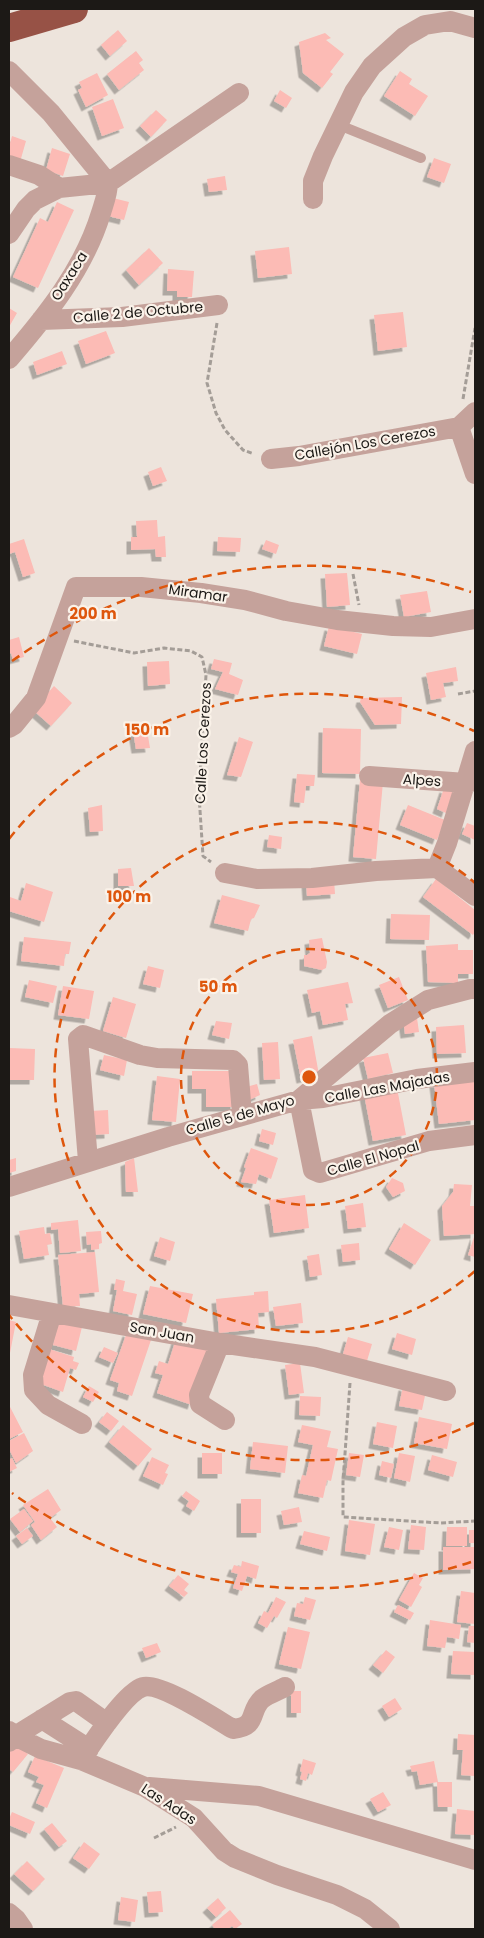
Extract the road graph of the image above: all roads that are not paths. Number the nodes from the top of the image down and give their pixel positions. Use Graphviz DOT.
graph roads {
  1 [pos="74,9"];
  2 [pos="9,28"];
  3 [pos="475,28"];
  4 [pos="9,71"];
  5 [pos="240,93"];
  6 [pos="339,125"];
  7 [pos="420,158"];
  8 [pos="9,165"];
  9 [pos="108,183"];
  10 [pos="59,188"];
  11 [pos="313,199"];
  12 [pos="9,234"];
  13 [pos="218,305"];
  14 [pos="41,320"];
  15 [pos="9,359"];
  16 [pos="475,412"];
  17 [pos="459,427"];
  18 [pos="261,456"];
  19 [pos="475,474"];
  20 [pos="475,620"];
  21 [pos="9,728"];
  22 [pos="475,751"];
  23 [pos="369,776"];
  24 [pos="471,782"];
  25 [pos="437,868"];
  26 [pos="226,873"];
  27 [pos="475,896"];
  28 [pos="475,989"];
  29 [pos="475,1072"];
  30 [pos="299,1100"];
  31 [pos="242,1114"];
  32 [pos="475,1135"];
  33 [pos="88,1161"];
  34 [pos="9,1187"];
  35 [pos="9,1305"];
  36 [pos="52,1313"];
  37 [pos="220,1343"];
  38 [pos="446,1391"];
  39 [pos="225,1420"];
  40 [pos="82,1424"];
  41 [pos="284,1687"];
  42 [pos="42,1719"];
  43 [pos="107,1723"];
  44 [pos="11,1736"];
  45 [pos="85,1754"];
  46 [pos="145,1787"];
  47 [pos="475,1860"];
  48 [pos="9,1913"];
  49 [pos="22,1929"];
  50 [pos="390,1929"];
  1 -- 2 [label="highway"];
  3 -- 6 [label="street"];
  4 -- 9 [label="street"];
  5 -- 9 [label="street"];
  6 -- 7 [label="lane"];
  6 -- 11 [label="street"];
  8 -- 10 [label="street"];
  9 -- 10 [label="street"];
  9 -- 14 [label="street, Oaxaca"];
  10 -- 12 [label="street"];
  13 -- 14 [label="street, Calle 2 de Octubre"];
  14 -- 15 [label="street, Oaxaca"];
  16 -- 17 [label="street"];
  17 -- 18 [label="street, Callejón Los Cerezos"];
  17 -- 19 [label="street"];
  20 -- 21 [label="street, Miramar"];
  22 -- 24 [label="street"];
  23 -- 24 [label="street, Alpes"];
  24 -- 25 [label="street"];
  25 -- 26 [label="street"];
  25 -- 27 [label="street"];
  28 -- 30 [label="street, Calle 5 de Mayo"];
  29 -- 30 [label="street, Calle Las Majadas"];
  30 -- 31 [label="street, Calle 5 de Mayo"];
  30 -- 32 [label="street, Calle El Nopal"];
  31 -- 33 [label="street, Calle 5 de Mayo"];
  31 -- 33 [label="street"];
  33 -- 34 [label="street, Calle 5 de Mayo"];
  35 -- 36 [label="street, San Juan"];
  36 -- 37 [label="street, San Juan"];
  36 -- 40 [label="street"];
  37 -- 38 [label="street, San Juan"];
  37 -- 39 [label="street"];
  41 -- 43 [label="street"];
  42 -- 43 [label="street"];
  42 -- 44 [label="street"];
  42 -- 45 [label="street"];
  43 -- 45 [label="street"];
  44 -- 45 [label="street, Las Adas"];
  45 -- 46 [label="street, Las Adas"];
  46 -- 47 [label="street"];
  46 -- 50 [label="street, Las Adas"];
  48 -- 49 [label="street"];
}
